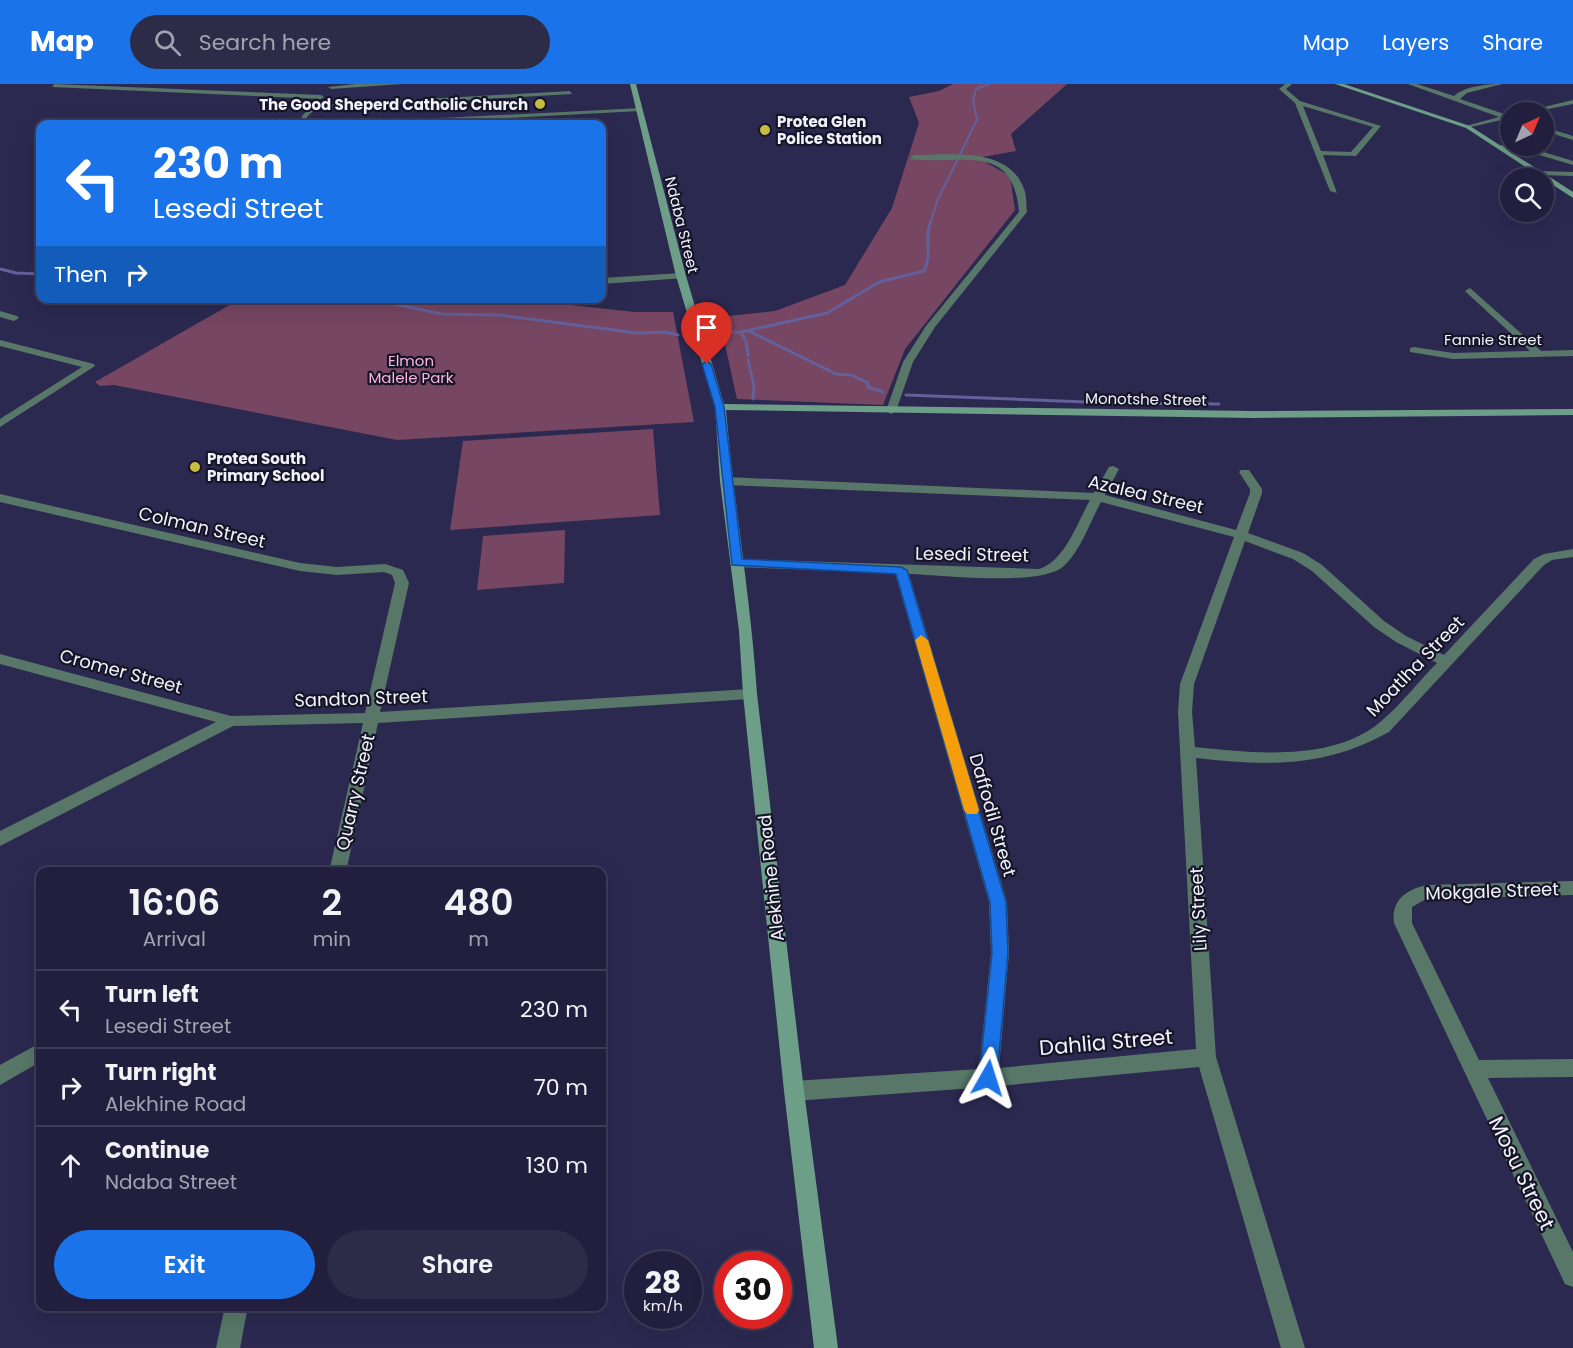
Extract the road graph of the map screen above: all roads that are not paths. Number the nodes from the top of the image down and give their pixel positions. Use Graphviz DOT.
graph roads {
  1 [pos="149,84"];
  2 [pos="210,84"];
  3 [pos="273,84"];
  4 [pos="399,84"];
  5 [pos="568,84"];
  6 [pos="633,84"];
  7 [pos="1289,84"];
  8 [pos="1338,84"];
  9 [pos="1411,84"];
  10 [pos="1499,84"];
  11 [pos="85,85"];
  12 [pos="54,86"];
  13 [pos="333,86"];
  14 [pos="141,89"];
  15 [pos="199,93"];
  16 [pos="260,96"];
  17 [pos="321,97"];
  18 [pos="1457,100"];
  19 [pos="1298,102"];
  20 [pos="1573,102"];
  21 [pos="571,103"];
  22 [pos="312,107"];
  23 [pos="1554,107"];
  24 [pos="1554,108"];
  25 [pos="640,109"];
  26 [pos="1500,114"];
  27 [pos="1573,114"];
  28 [pos="1500,119"];
  29 [pos="304,120"];
  30 [pos="509,120"];
  31 [pos="1468,127"];
  32 [pos="1554,132"];
  33 [pos="1573,138"];
  34 [pos="1500,146"];
  35 [pos="1319,153"];
  36 [pos="1515,156"];
  37 [pos="1550,156"];
  38 [pos="913,157"];
  39 [pos="1573,163"];
  40 [pos="1533,168"];
  41 [pos="1554,173"];
  42 [pos="1573,174"];
  43 [pos="1554,182"];
  44 [pos="1334,191"];
  45 [pos="1573,196"];
  46 [pos="681,276"];
  47 [pos="606,281"];
  48 [pos="1470,291"];
  49 [pos="0,314"];
  50 [pos="14,318"];
  51 [pos="0,343"];
  52 [pos="1414,350"];
  53 [pos="1573,353"];
  54 [pos="1539,354"];
  55 [pos="720,407"];
  56 [pos="0,409"];
  57 [pos="891,411"];
  58 [pos="1573,412"];
  59 [pos="16,414"];
  60 [pos="0,424"];
  61 [pos="1113,469"];
  62 [pos="1245,472"];
  63 [pos="726,481"];
  64 [pos="1097,497"];
  65 [pos="0,498"];
  66 [pos="1240,535"];
  67 [pos="1573,553"];
  68 [pos="736,562"];
  69 [pos="901,570"];
  70 [pos="398,573"];
  71 [pos="0,659"];
  72 [pos="1447,662"];
  73 [pos="750,694"];
  74 [pos="371,718"];
  75 [pos="231,721"];
  76 [pos="1188,752"];
  77 [pos="0,838"];
  78 [pos="338,867"];
  79 [pos="1573,888"];
  80 [pos="1411,897"];
  81 [pos="36,1054"];
  82 [pos="1206,1057"];
  83 [pos="1573,1068"];
  84 [pos="1472,1069"];
  85 [pos="0,1076"];
  86 [pos="988,1078"];
  87 [pos="794,1090"];
  88 [pos="1573,1276"];
  89 [pos="236,1311"];
  90 [pos="228,1348"];
  91 [pos="826,1348"];
  92 [pos="1293,1348"];
  1 -- 14 [label="street"];
  2 -- 15 [label="street"];
  3 -- 16 [label="street"];
  4 -- 13 [label="street"];
  5 -- 21 [label="street"];
  6 -- 25 [label="street, Ndaba Street"];
  7 -- 19 [label="street"];
  8 -- 31 [label="street"];
  9 -- 18 [label="street"];
  10 -- 18 [label="street"];
  11 -- 12 [label="street"];
  11 -- 14 [label="street"];
  13 -- 17 [label="street"];
  14 -- 15 [label="street"];
  15 -- 16 [label="street"];
  16 -- 17 [label="street"];
  17 -- 22 [label="street"];
  18 -- 26 [label="street"];
  19 -- 35 [label="street"];
  19 -- 35 [label="street"];
  20 -- 23 [label="street"];
  21 -- 22 [label="street"];
  21 -- 25 [label="street"];
  21 -- 30 [label="street"];
  22 -- 29 [label="street"];
  24 -- 27 [label="street"];
  25 -- 46 [label="street, Ndaba Street"];
  28 -- 31 [label="street"];
  31 -- 34 [label="street"];
  32 -- 33 [label="street"];
  35 -- 44 [label="street"];
  36 -- 40 [label="street"];
  37 -- 39 [label="street"];
  38 -- 57 [label="street"];
  41 -- 42 [label="street"];
  43 -- 45 [label="street"];
  46 -- 47 [label="street"];
  46 -- 55 [label="street, Ndaba Street"];
  48 -- 54 [label="street"];
  49 -- 50 [label="street"];
  51 -- 59 [label="street"];
  52 -- 54 [label="street, Fannie Street"];
  53 -- 54 [label="street, Fannie Street"];
  55 -- 57 [label="street, Monotshe Street"];
  55 -- 63 [label="street, Alekhine Road"];
  56 -- 59 [label="street"];
  57 -- 58 [label="street, Monotshe Street"];
  59 -- 60 [label="street"];
  61 -- 64 [label="street, Lesedi Street"];
  62 -- 66 [label="street, Lily Street"];
  63 -- 64 [label="street, Azalea Street"];
  63 -- 68 [label="street, Alekhine Road"];
  64 -- 66 [label="street, Azalea Street"];
  64 -- 69 [label="street, Lesedi Street"];
  65 -- 70 [label="street, Colman Street"];
  66 -- 72 [label="street, Azalea Street"];
  66 -- 76 [label="street, Lily Street"];
  67 -- 72 [label="street, Moatlha Street"];
  68 -- 69 [label="street, Lesedi Street"];
  68 -- 73 [label="street, Alekhine Road"];
  69 -- 86 [label="street, Daffodil Street"];
  70 -- 74 [label="street, Quarry Street"];
  71 -- 75 [label="street, Cromer Street"];
  72 -- 76 [label="street, Moatlha Street"];
  73 -- 74 [label="street, Sandton Street"];
  73 -- 87 [label="street, Alekhine Road"];
  74 -- 75 [label="street, Sandton Street"];
  74 -- 78 [label="street, Quarry Street"];
  75 -- 77 [label="street, Sandton Street"];
  76 -- 82 [label="street, Lily Street"];
  79 -- 80 [label="street, Mokgale Street"];
  80 -- 84 [label="street, Mosu Street"];
  81 -- 85 [label="street"];
  82 -- 86 [label="street, Dahlia Street"];
  82 -- 92 [label="street, Lily Street"];
  83 -- 84 [label="street"];
  84 -- 88 [label="street, Mosu Street"];
  86 -- 87 [label="street, Dahlia Street"];
  87 -- 91 [label="street, Alekhine Road"];
  89 -- 90 [label="street"];
}
